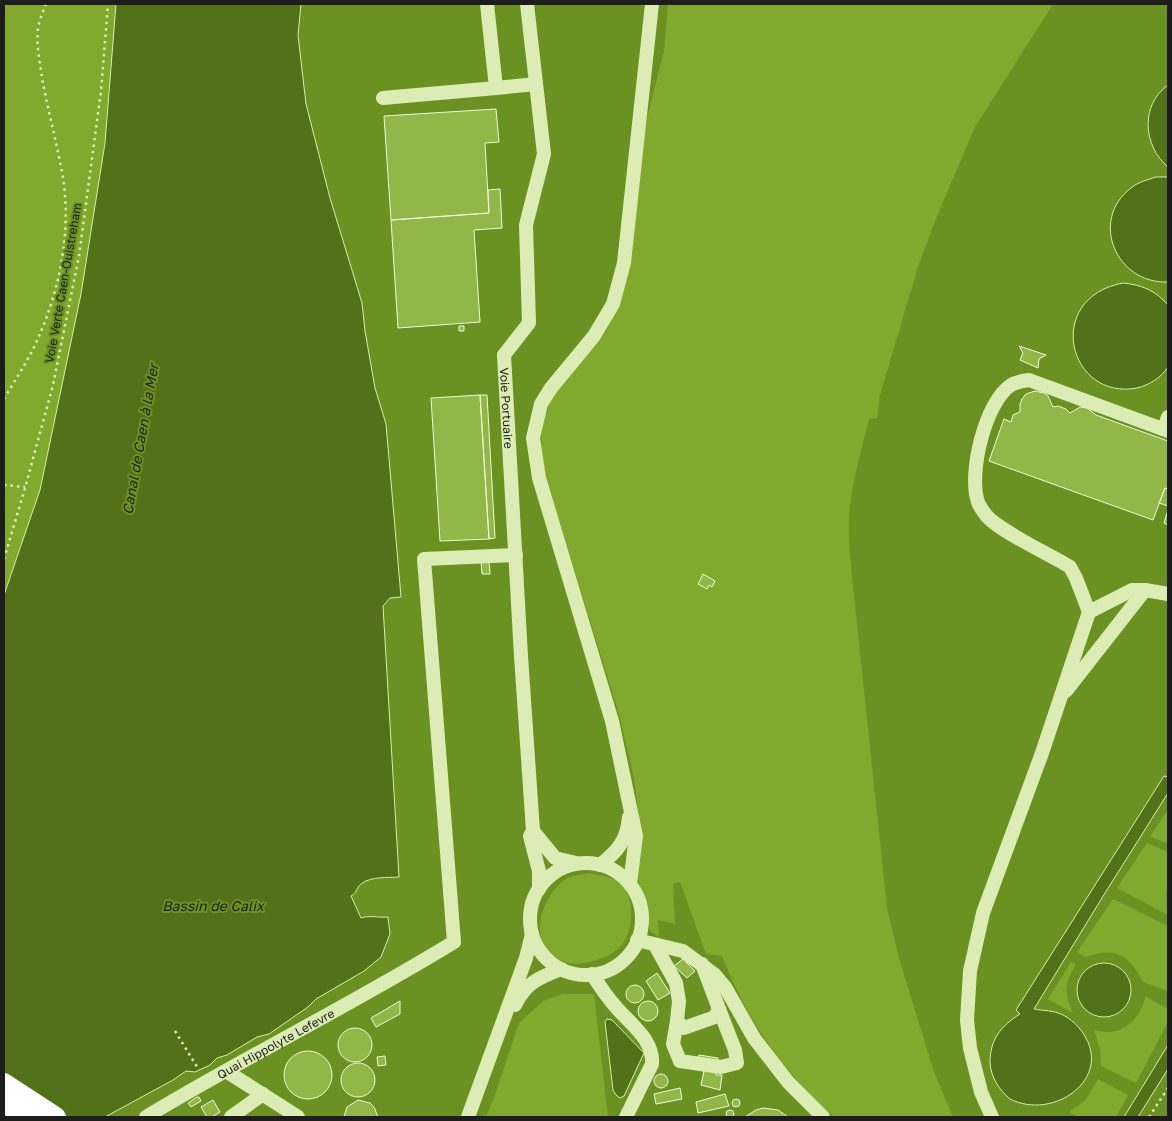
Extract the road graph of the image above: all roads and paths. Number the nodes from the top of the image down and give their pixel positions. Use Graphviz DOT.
graph roads {
  1 [pos="46,4"];
  2 [pos="108,4"];
  3 [pos="488,4"];
  4 [pos="527,4"];
  5 [pos="652,4"];
  6 [pos="536,84"];
  7 [pos="496,88"];
  8 [pos="383,98"];
  9 [pos="4,399"];
  10 [pos="1167,426"];
  11 [pos="4,485"];
  12 [pos="25,488"];
  13 [pos="516,555"];
  14 [pos="4,559"];
  15 [pos="1145,590"];
  16 [pos="1168,594"];
  17 [pos="1089,612"];
  18 [pos="1059,700"];
  19 [pos="630,806"];
  20 [pos="533,828"];
  21 [pos="577,864"];
  22 [pos="600,865"];
  23 [pos="630,884"];
  24 [pos="539,889"];
  25 [pos="532,933"];
  26 [pos="637,940"];
  27 [pos="655,945"];
  28 [pos="701,963"];
  29 [pos="561,968"];
  30 [pos="592,974"];
  31 [pos="719,1009"];
  32 [pos="677,1021"];
  33 [pos="175,1030"];
  34 [pos="494,1049"];
  35 [pos="198,1070"];
  36 [pos="226,1071"];
  37 [pos="4,1083"];
  38 [pos="1168,1088"];
  39 [pos="263,1094"];
  40 [pos="4,1102"];
  41 [pos="26,1117"];
  42 [pos="56,1117"];
  43 [pos="146,1117"];
  44 [pos="231,1117"];
  45 [pos="298,1117"];
  46 [pos="468,1117"];
  47 [pos="626,1117"];
  48 [pos="823,1117"];
  49 [pos="992,1117"];
  50 [pos="1149,1117"];
  1 -- 9 [label="path"];
  2 -- 12 [label="path, Voie Verte Caen-Ouistreham"];
  3 -- 7 [label="street"];
  4 -- 6 [label="street, Voie Portuaire"];
  5 -- 19 [label="street"];
  6 -- 7 [label="street"];
  6 -- 13 [label="street, Voie Portuaire"];
  7 -- 8 [label="street"];
  10 -- 17 [label="street"];
  11 -- 12 [label="path"];
  12 -- 14 [label="path, Voie Verte Caen-Ouistreham"];
  13 -- 20 [label="street, Voie Portuaire"];
  13 -- 36 [label="street, Quai Hippolyte Lefevre"];
  15 -- 16 [label="street"];
  15 -- 17 [label="street"];
  15 -- 18 [label="street"];
  17 -- 18 [label="street"];
  18 -- 49 [label="street"];
  19 -- 22 [label="street"];
  19 -- 23 [label="street"];
  20 -- 21 [label="street"];
  20 -- 24 [label="street, Voie Portuaire"];
  21 -- 22 [label="street"];
  21 -- 24 [label="street"];
  22 -- 23 [label="street"];
  23 -- 26 [label="street"];
  24 -- 25 [label="street"];
  25 -- 29 [label="street"];
  25 -- 34 [label="street"];
  26 -- 27 [label="street"];
  26 -- 30 [label="street"];
  27 -- 28 [label="street"];
  27 -- 32 [label="street"];
  28 -- 31 [label="street"];
  28 -- 48 [label="street"];
  29 -- 30 [label="street"];
  29 -- 34 [label="street"];
  30 -- 47 [label="street"];
  31 -- 32 [label="street"];
  31 -- 32 [label="street"];
  33 -- 35 [label="path"];
  34 -- 46 [label="street"];
  36 -- 39 [label="street"];
  36 -- 43 [label="street, Quai Hippolyte Lefevre"];
  37 -- 42 [label="highway"];
  38 -- 50 [label="path"];
  39 -- 44 [label="street"];
  39 -- 45 [label="street"];
  40 -- 41 [label="highway"];
}
